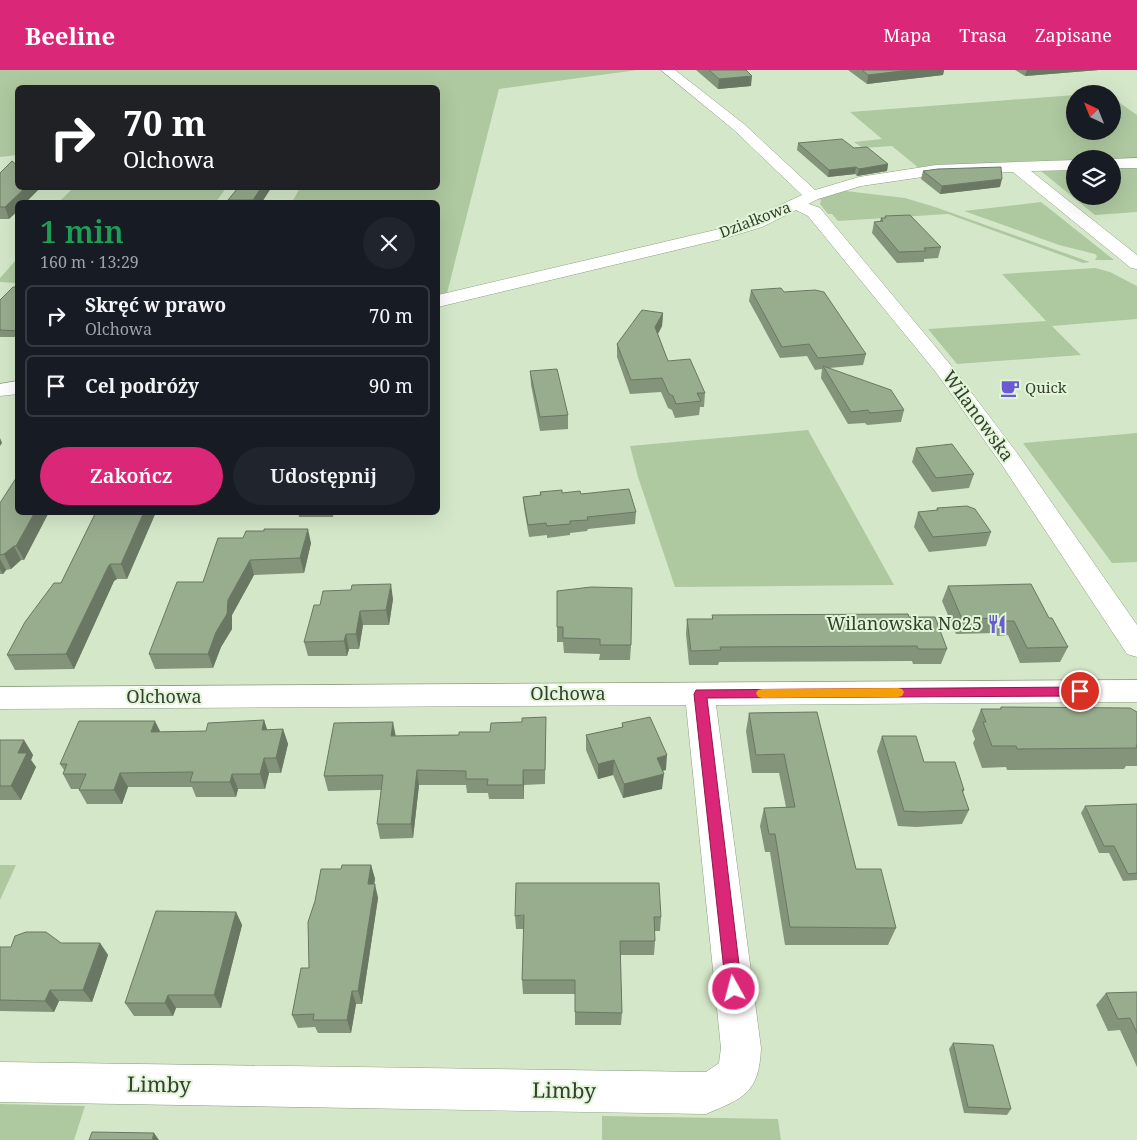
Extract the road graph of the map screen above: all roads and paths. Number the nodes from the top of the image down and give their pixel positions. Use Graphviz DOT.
graph roads {
  1 [pos="667,70"];
  2 [pos="1137,162"];
  3 [pos="1121,163"];
  4 [pos="1066,164"];
  5 [pos="1016,166"];
  6 [pos="804,200"];
  7 [pos="1137,264"];
  8 [pos="440,301"];
  9 [pos="15,388"];
  10 [pos="0,390"];
  11 [pos="1137,647"];
  12 [pos="1137,691"];
  13 [pos="700,694"];
  14 [pos="0,698"];
  15 [pos="0,1082"];
  1 -- 6 [label="street, Wilanowska"];
  2 -- 3 [label="street"];
  4 -- 5 [label="street, Działkowa"];
  5 -- 6 [label="street, Działkowa"];
  5 -- 7 [label="street"];
  6 -- 8 [label="street, Działkowa"];
  6 -- 11 [label="street, Wilanowska"];
  9 -- 10 [label="street"];
  12 -- 13 [label="street, Olchowa"];
  13 -- 14 [label="street, Olchowa"];
  13 -- 15 [label="street, Limby"];
}
